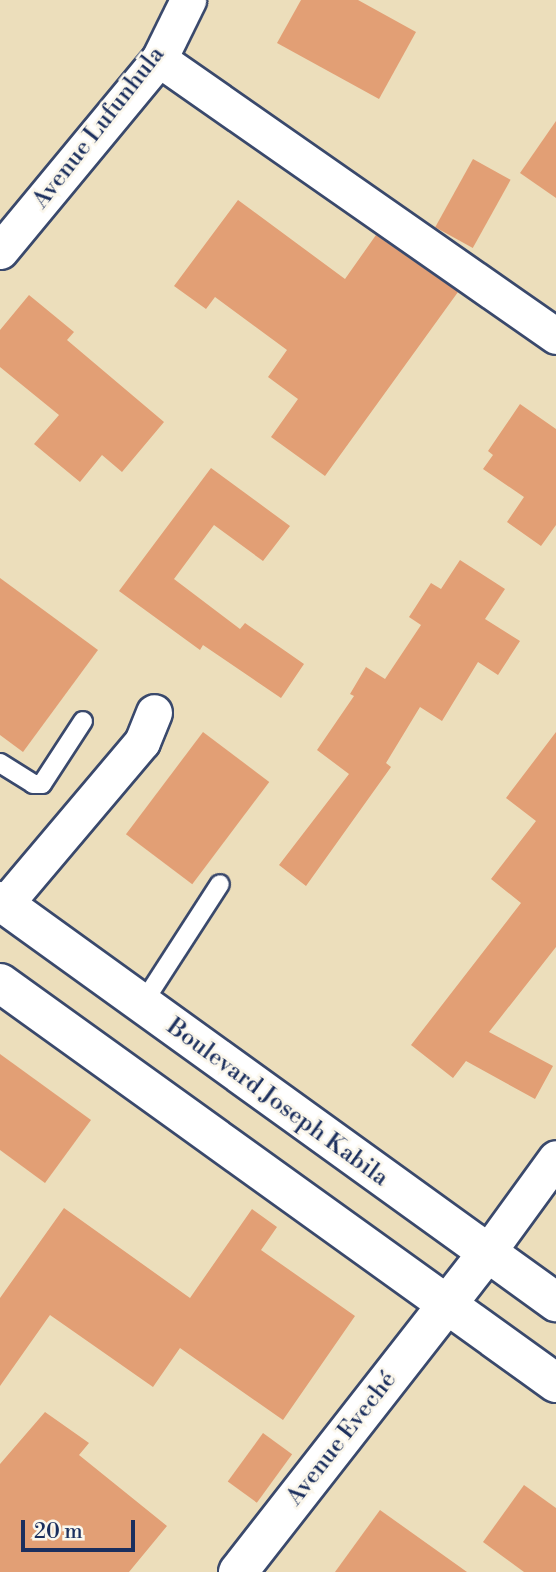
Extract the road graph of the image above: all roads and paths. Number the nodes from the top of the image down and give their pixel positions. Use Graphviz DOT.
graph roads {
  1 [pos="188,0"];
  2 [pos="159,58"];
  3 [pos="0,251"];
  4 [pos="556,336"];
  5 [pos="154,712"];
  6 [pos="83,721"];
  7 [pos="0,763"];
  8 [pos="220,884"];
  9 [pos="3,903"];
  10 [pos="0,983"];
  11 [pos="141,1006"];
  12 [pos="556,1158"];
  13 [pos="486,1253"];
  14 [pos="556,1302"];
  15 [pos="446,1305"];
  16 [pos="556,1382"];
  17 [pos="237,1572"];
  1 -- 2 [label="street, Avenue Lufunhula"];
  2 -- 3 [label="street, Avenue Lufunhula"];
  2 -- 4 [label="street"];
  5 -- 9 [label="street"];
  6 -- 7 [label="lane"];
  8 -- 11 [label="lane"];
  9 -- 11 [label="street, Boulevard Joseph Kabila"];
  10 -- 15 [label="street"];
  11 -- 13 [label="street, Boulevard Joseph Kabila"];
  12 -- 13 [label="street"];
  13 -- 14 [label="street, Boulevard Joseph Kabila"];
  13 -- 15 [label="street, Avenue Eveché"];
  15 -- 16 [label="street"];
  15 -- 17 [label="street, Avenue Eveché"];
}
